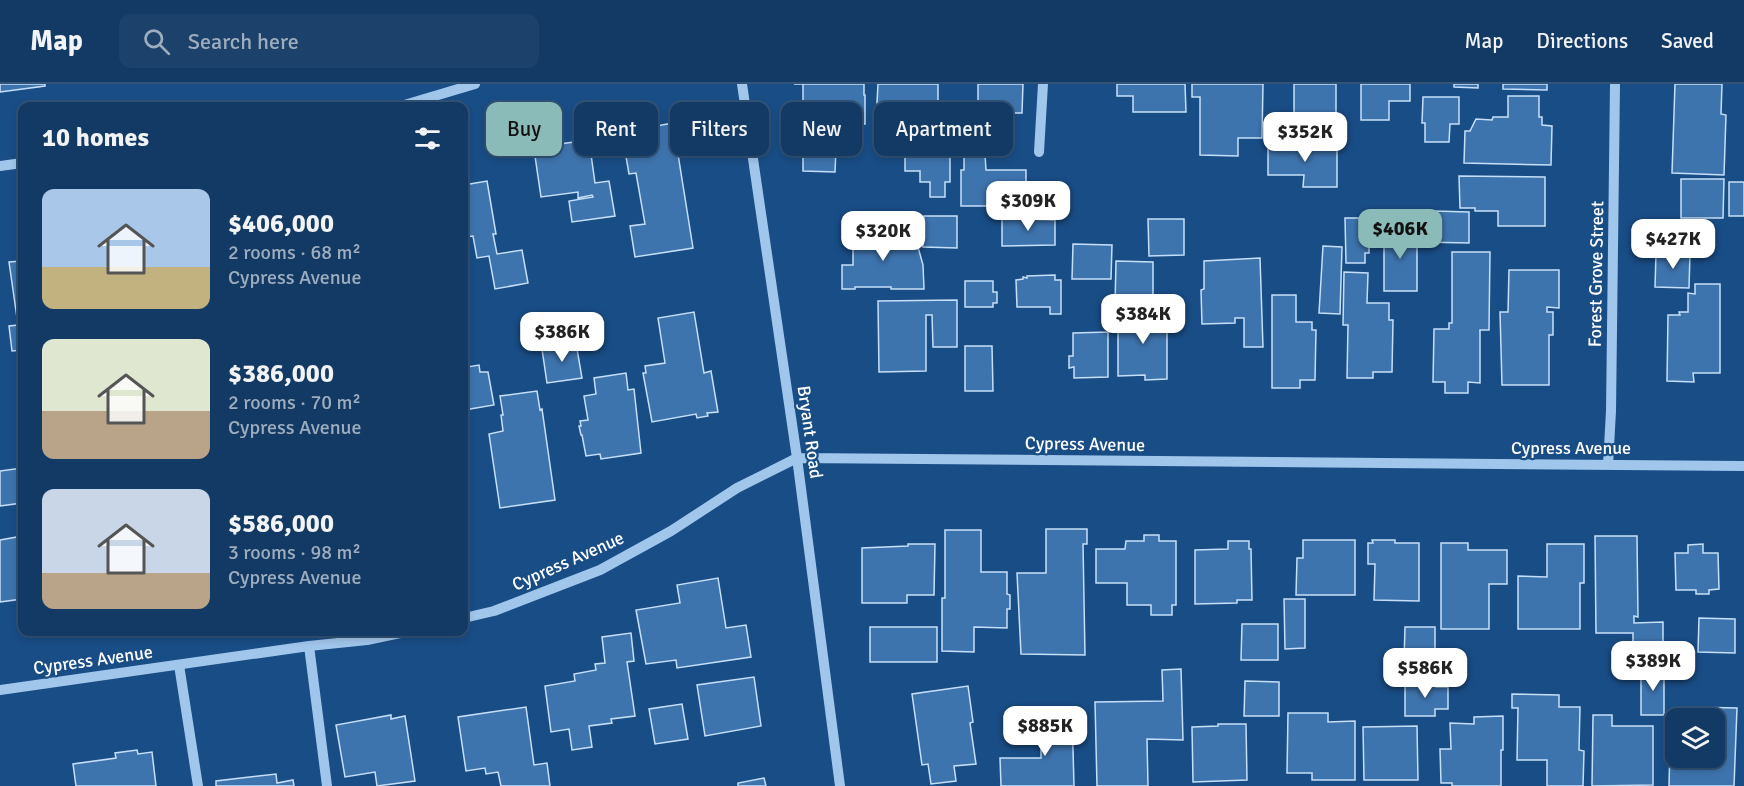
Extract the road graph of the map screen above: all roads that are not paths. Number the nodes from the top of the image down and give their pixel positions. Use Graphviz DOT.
graph roads {
  1 [pos="475,84"];
  2 [pos="742,84"];
  3 [pos="1043,84"];
  4 [pos="1615,84"];
  5 [pos="414,102"];
  6 [pos="1039,152"];
  7 [pos="18,164"];
  8 [pos="0,166"];
  9 [pos="797,458"];
  10 [pos="1608,465"];
  11 [pos="1744,466"];
  12 [pos="468,617"];
  13 [pos="386,636"];
  14 [pos="309,646"];
  15 [pos="179,664"];
  16 [pos="0,690"];
  17 [pos="198,786"];
  18 [pos="327,786"];
  19 [pos="840,786"];
  1 -- 5 [label="street"];
  2 -- 9 [label="street, Bryant Road"];
  3 -- 6 [label="street"];
  4 -- 10 [label="street, Forest Grove Street"];
  7 -- 8 [label="street"];
  9 -- 10 [label="street, Cypress Avenue"];
  9 -- 12 [label="street, Cypress Avenue"];
  9 -- 19 [label="street, Bryant Road"];
  10 -- 11 [label="street, Cypress Avenue"];
  13 -- 14 [label="street, Cypress Avenue"];
  14 -- 15 [label="street, Cypress Avenue"];
  14 -- 18 [label="street"];
  15 -- 16 [label="street, Cypress Avenue"];
  15 -- 17 [label="street"];
}
